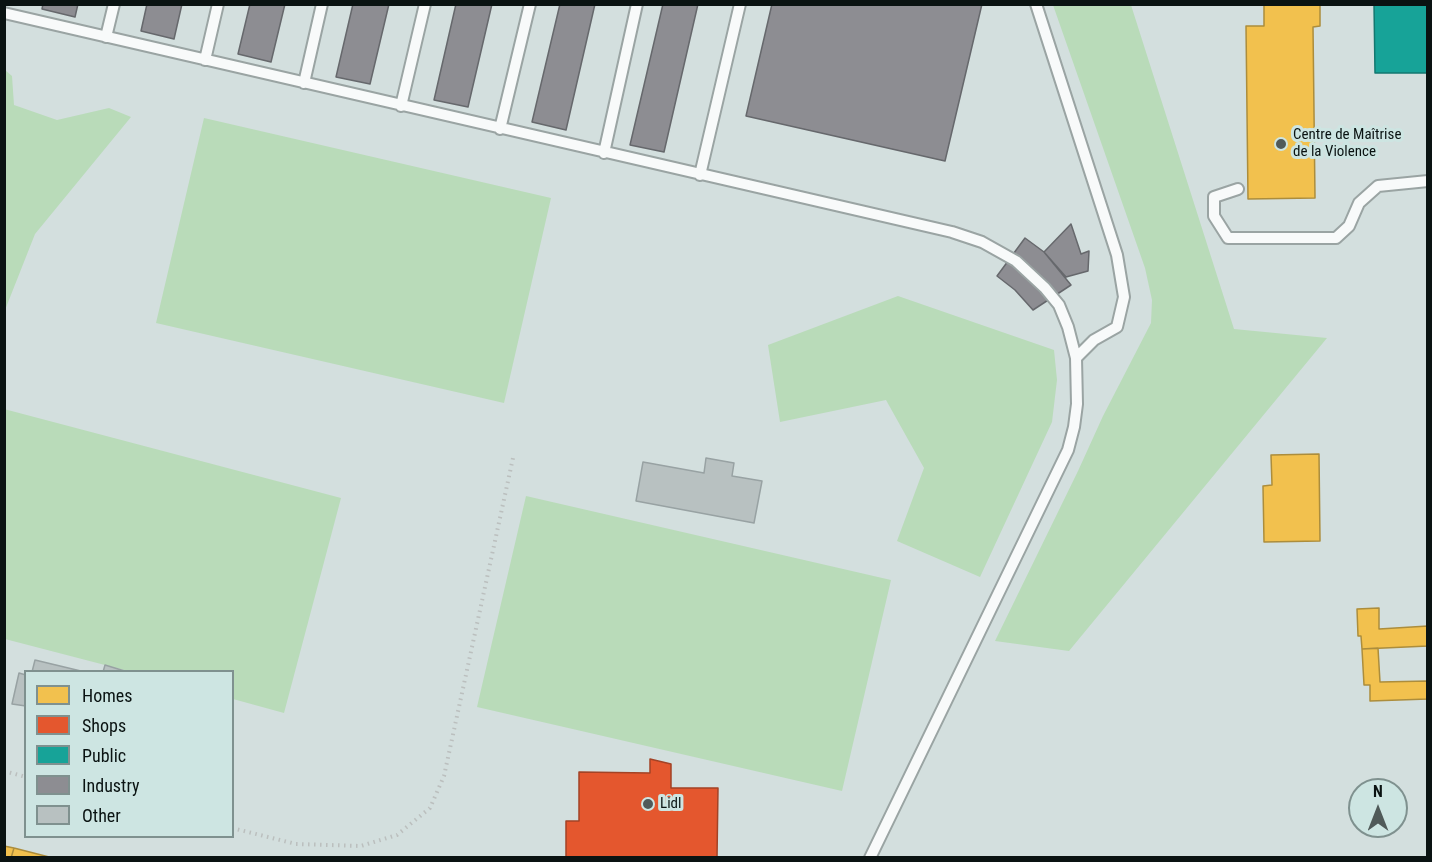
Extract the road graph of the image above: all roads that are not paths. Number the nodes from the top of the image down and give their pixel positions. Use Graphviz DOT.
graph roads {
  1 [pos="114,4"];
  2 [pos="218,4"];
  3 [pos="322,4"];
  4 [pos="425,4"];
  5 [pos="530,4"];
  6 [pos="637,4"];
  7 [pos="740,4"];
  8 [pos="1036,4"];
  9 [pos="8,10"];
  10 [pos="106,37"];
  11 [pos="205,60"];
  12 [pos="304,83"];
  13 [pos="401,106"];
  14 [pos="500,129"];
  15 [pos="604,153"];
  16 [pos="700,175"];
  17 [pos="1428,181"];
  18 [pos="1238,189"];
  19 [pos="1076,358"];
  20 [pos="870,858"];
  1 -- 10 [label="lane"];
  2 -- 11 [label="lane"];
  3 -- 12 [label="lane"];
  4 -- 13 [label="lane"];
  5 -- 14 [label="lane"];
  6 -- 15 [label="lane"];
  7 -- 16 [label="lane"];
  8 -- 19 [label="lane"];
  9 -- 10 [label="lane"];
  10 -- 11 [label="lane"];
  11 -- 12 [label="lane"];
  12 -- 13 [label="lane"];
  13 -- 14 [label="lane"];
  14 -- 15 [label="lane"];
  15 -- 16 [label="lane"];
  16 -- 19 [label="lane"];
  17 -- 18 [label="lane"];
  19 -- 20 [label="lane"];
}
